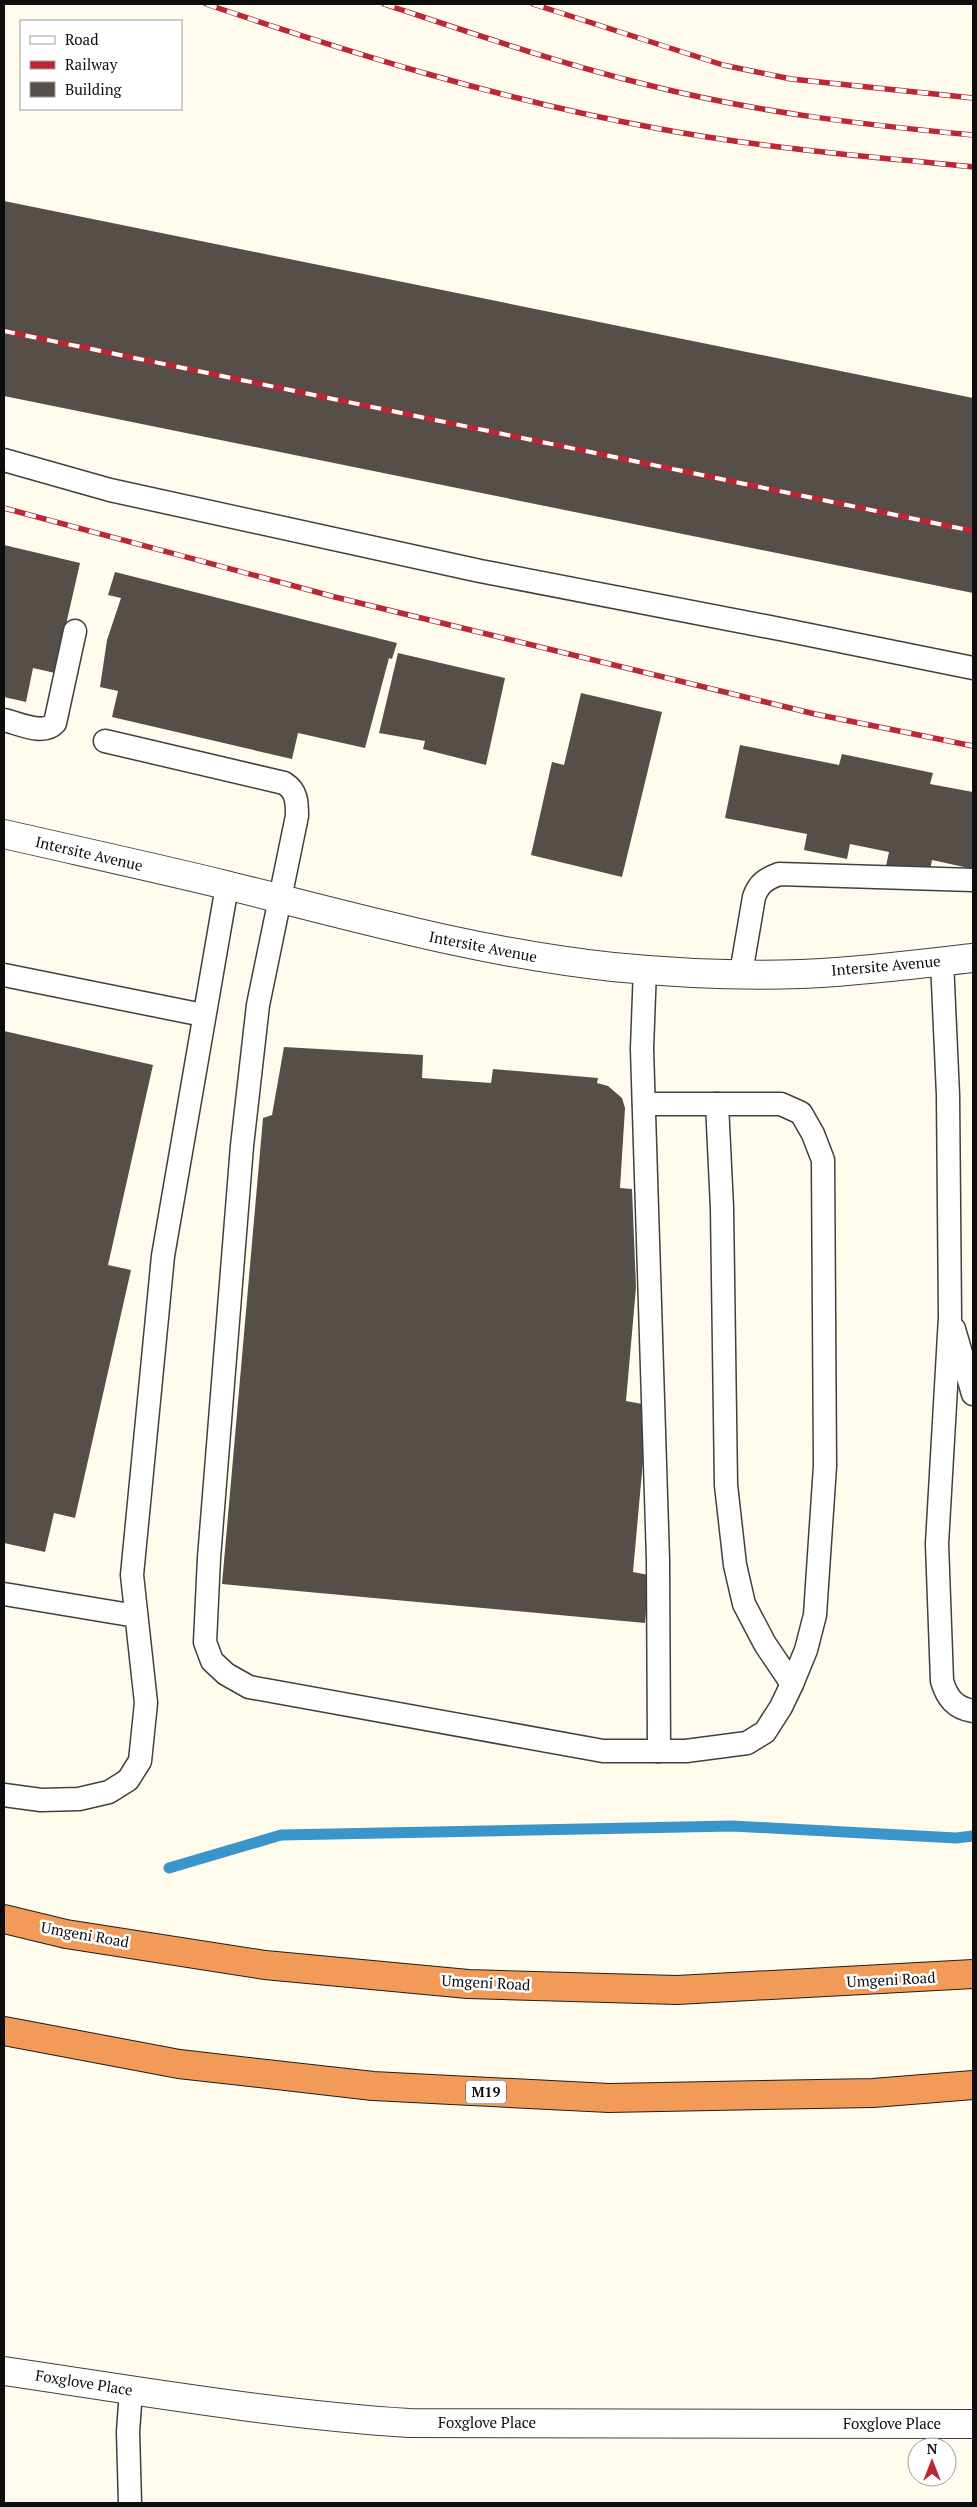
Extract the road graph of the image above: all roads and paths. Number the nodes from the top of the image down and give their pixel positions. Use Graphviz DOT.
graph roads {
  1 [pos="4,460"];
  2 [pos="75,631"];
  3 [pos="973,668"];
  4 [pos="4,720"];
  5 [pos="105,740"];
  6 [pos="4,834"];
  7 [pos="973,880"];
  8 [pos="227,886"];
  9 [pos="280,900"];
  10 [pos="973,958"];
  11 [pos="942,961"];
  12 [pos="644,968"];
  13 [pos="741,973"];
  14 [pos="4,975"];
  15 [pos="203,1015"];
  16 [pos="644,1104"];
  17 [pos="717,1104"];
  18 [pos="950,1316"];
  19 [pos="973,1394"];
  20 [pos="4,1594"];
  21 [pos="136,1616"];
  22 [pos="792,1684"];
  23 [pos="973,1711"];
  24 [pos="659,1751"];
  25 [pos="4,1795"];
  26 [pos="4,1919"];
  27 [pos="973,1974"];
  28 [pos="4,2031"];
  29 [pos="973,2085"];
  30 [pos="4,2371"];
  31 [pos="131,2390"];
  32 [pos="973,2424"];
  33 [pos="130,2503"];
  1 -- 3 [label="lane"];
  2 -- 4 [label="lane"];
  5 -- 9 [label="lane"];
  6 -- 8 [label="street, Intersite Avenue"];
  7 -- 13 [label="lane"];
  8 -- 9 [label="street, Intersite Avenue"];
  8 -- 15 [label="lane"];
  9 -- 12 [label="street, Intersite Avenue"];
  9 -- 24 [label="lane"];
  10 -- 11 [label="street, Intersite Avenue"];
  11 -- 13 [label="street, Intersite Avenue"];
  11 -- 18 [label="lane"];
  12 -- 13 [label="street, Intersite Avenue"];
  12 -- 16 [label="lane"];
  14 -- 15 [label="lane"];
  15 -- 21 [label="lane"];
  16 -- 17 [label="lane"];
  16 -- 24 [label="lane"];
  17 -- 22 [label="lane"];
  17 -- 22 [label="lane"];
  18 -- 19 [label="lane"];
  18 -- 23 [label="lane"];
  20 -- 21 [label="lane"];
  21 -- 25 [label="lane"];
  22 -- 24 [label="lane"];
  26 -- 27 [label="highway, Umgeni Road"];
  28 -- 29 [label="highway, M19"];
  30 -- 31 [label="street, Foxglove Place"];
  31 -- 32 [label="street, Foxglove Place"];
  31 -- 33 [label="lane"];
}
